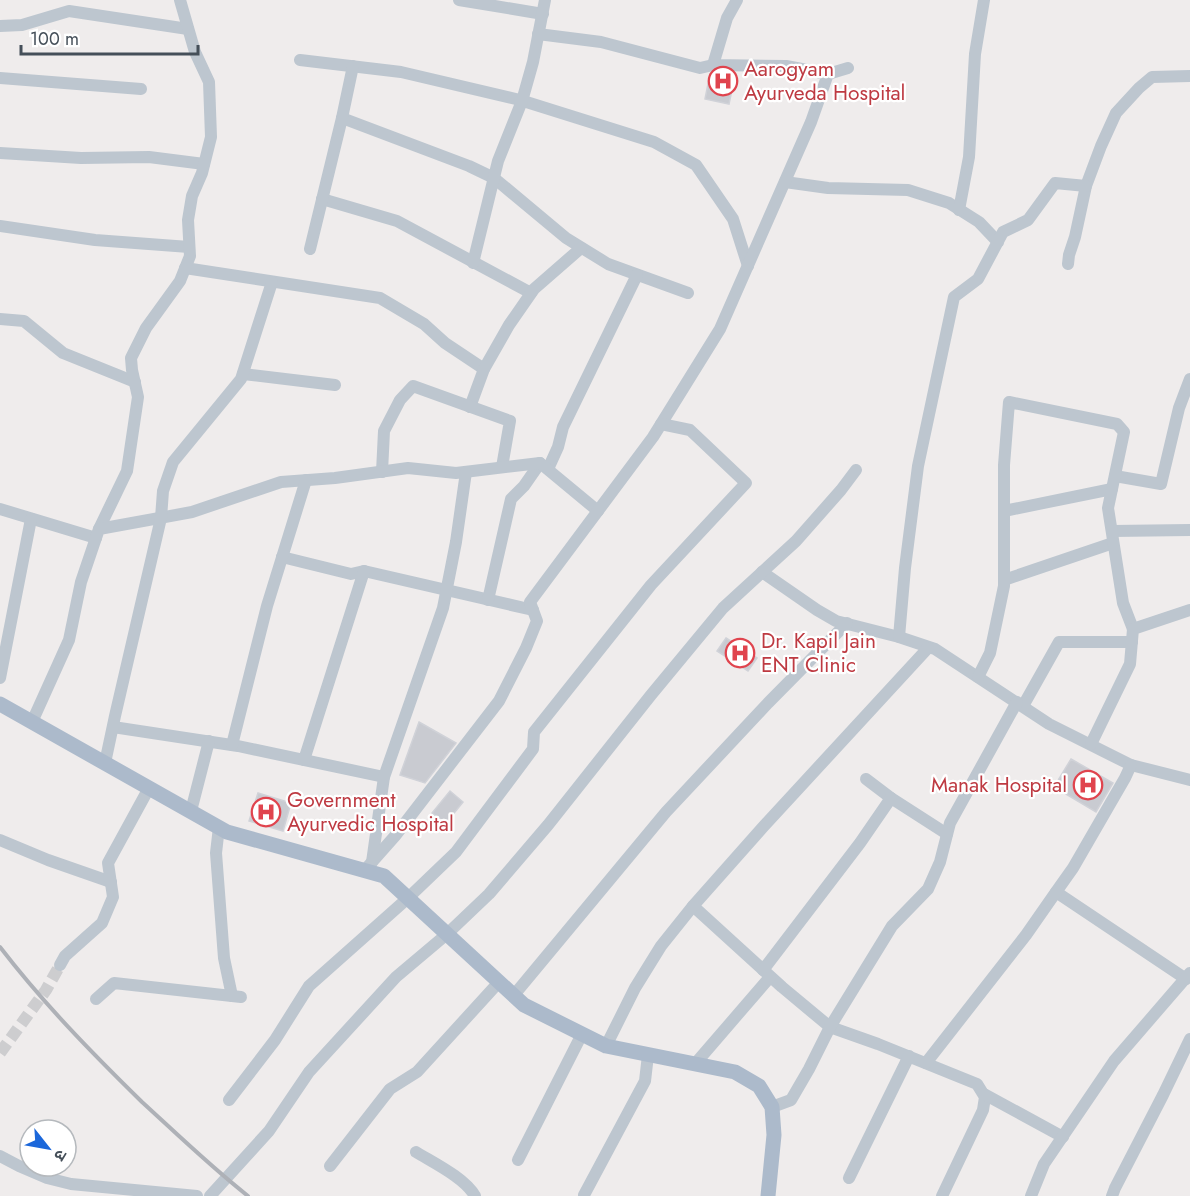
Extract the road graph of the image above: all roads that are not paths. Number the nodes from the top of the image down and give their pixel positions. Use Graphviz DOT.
graph roads {
  1 [pos="180,0"];
  2 [pos="459,0"];
  3 [pos="546,0"];
  4 [pos="737,0"];
  5 [pos="984,0"];
  6 [pos="543,14"];
  7 [pos="0,27"];
  8 [pos="188,29"];
  9 [pos="538,34"];
  10 [pos="300,60"];
  11 [pos="713,65"];
  12 [pos="353,66"];
  13 [pos="848,68"];
  14 [pos="828,74"];
  15 [pos="1190,76"];
  16 [pos="0,78"];
  17 [pos="141,89"];
  18 [pos="522,101"];
  19 [pos="342,118"];
  20 [pos="0,153"];
  21 [pos="204,164"];
  22 [pos="494,178"];
  23 [pos="785,182"];
  24 [pos="1086,186"];
  25 [pos="322,199"];
  26 [pos="959,210"];
  27 [pos="0,226"];
  28 [pos="998,242"];
  29 [pos="189,247"];
  30 [pos="581,248"];
  31 [pos="310,249"];
  32 [pos="473,262"];
  33 [pos="1068,264"];
  34 [pos="748,266"];
  35 [pos="185,268"];
  36 [pos="637,275"];
  37 [pos="272,282"];
  38 [pos="531,293"];
  39 [pos="688,293"];
  40 [pos="0,318"];
  41 [pos="484,369"];
  42 [pos="243,374"];
  43 [pos="1190,379"];
  44 [pos="135,382"];
  45 [pos="335,385"];
  46 [pos="470,407"];
  47 [pos="661,424"];
  48 [pos="544,466"];
  49 [pos="502,467"];
  50 [pos="856,470"];
  51 [pos="382,472"];
  52 [pos="466,472"];
  53 [pos="306,480"];
  54 [pos="1113,482"];
  55 [pos="0,509"];
  56 [pos="598,511"];
  57 [pos="1004,511"];
  58 [pos="161,518"];
  59 [pos="31,519"];
  60 [pos="1190,530"];
  61 [pos="98,533"];
  62 [pos="1112,537"];
  63 [pos="282,558"];
  64 [pos="364,571"];
  65 [pos="762,572"];
  66 [pos="1004,580"];
  67 [pos="447,591"];
  68 [pos="488,600"];
  69 [pos="533,610"];
  70 [pos="1190,610"];
  71 [pos="847,623"];
  72 [pos="1132,635"];
  73 [pos="899,637"];
  74 [pos="928,648"];
  75 [pos="978,677"];
  76 [pos="0,678"];
  77 [pos="0,704"];
  78 [pos="1020,704"];
  79 [pos="32,722"];
  80 [pos="113,727"];
  81 [pos="209,741"];
  82 [pos="1091,744"];
  83 [pos="232,745"];
  84 [pos="304,760"];
  85 [pos="105,763"];
  86 [pos="1131,765"];
  87 [pos="384,777"];
  88 [pos="866,779"];
  89 [pos="1190,780"];
  90 [pos="149,788"];
  91 [pos="891,798"];
  92 [pos="191,811"];
  93 [pos="219,827"];
  94 [pos="947,834"];
  95 [pos="0,840"];
  96 [pos="368,866"];
  97 [pos="111,882"];
  98 [pos="1056,892"];
  99 [pos="408,898"];
  100 [pos="693,906"];
  101 [pos="447,934"];
  102 [pos="60,965"];
  103 [pos="766,974"];
  104 [pos="1188,976"];
  105 [pos="499,982"];
  106 [pos="514,995"];
  107 [pos="96,999"];
  108 [pos="830,1027"];
  109 [pos="582,1034"];
  110 [pos="1190,1039"];
  111 [pos="606,1046"];
  112 [pos="648,1054"];
  113 [pos="909,1056"];
  114 [pos="926,1063"];
  115 [pos="694,1064"];
  116 [pos="984,1094"];
  117 [pos="229,1100"];
  118 [pos="772,1107"];
  119 [pos="1063,1137"];
  120 [pos="416,1152"];
  121 [pos="0,1156"];
  122 [pos="518,1160"];
  123 [pos="330,1166"];
  124 [pos="849,1178"];
  125 [pos="584,1195"];
  126 [pos="197,1196"];
  127 [pos="210,1196"];
  128 [pos="475,1196"];
  129 [pos="768,1196"];
  130 [pos="942,1196"];
  131 [pos="1031,1196"];
  132 [pos="1112,1196"];
  1 -- 8 [label="street"];
  2 -- 6 [label="street"];
  3 -- 6 [label="street"];
  4 -- 11 [label="street"];
  5 -- 26 [label="street"];
  6 -- 9 [label="street"];
  7 -- 8 [label="street"];
  8 -- 21 [label="street"];
  9 -- 11 [label="street"];
  9 -- 18 [label="street"];
  10 -- 12 [label="street"];
  11 -- 14 [label="street"];
  12 -- 18 [label="street"];
  12 -- 19 [label="street"];
  13 -- 14 [label="street"];
  14 -- 23 [label="street"];
  15 -- 24 [label="street"];
  16 -- 17 [label="street"];
  18 -- 22 [label="street"];
  18 -- 34 [label="street"];
  19 -- 22 [label="street"];
  19 -- 25 [label="street"];
  20 -- 21 [label="street"];
  21 -- 29 [label="street"];
  22 -- 30 [label="street"];
  22 -- 32 [label="street"];
  23 -- 26 [label="street"];
  23 -- 34 [label="street"];
  24 -- 28 [label="street"];
  24 -- 33 [label="street"];
  25 -- 31 [label="street"];
  25 -- 32 [label="street"];
  26 -- 28 [label="street"];
  27 -- 29 [label="street"];
  28 -- 73 [label="street"];
  29 -- 35 [label="street"];
  30 -- 36 [label="street"];
  30 -- 38 [label="street"];
  32 -- 38 [label="street"];
  34 -- 47 [label="street"];
  35 -- 37 [label="street"];
  35 -- 44 [label="street"];
  36 -- 39 [label="street"];
  36 -- 48 [label="street"];
  37 -- 41 [label="street"];
  37 -- 42 [label="street"];
  38 -- 41 [label="street"];
  40 -- 44 [label="street"];
  41 -- 46 [label="street"];
  42 -- 45 [label="street"];
  42 -- 58 [label="street"];
  43 -- 54 [label="street"];
  44 -- 61 [label="street"];
  46 -- 49 [label="street"];
  46 -- 51 [label="street"];
  47 -- 56 [label="street"];
  47 -- 99 [label="street"];
  48 -- 49 [label="street"];
  48 -- 56 [label="street"];
  48 -- 68 [label="street"];
  49 -- 52 [label="street"];
  50 -- 65 [label="street"];
  51 -- 52 [label="street"];
  51 -- 53 [label="street"];
  52 -- 67 [label="street"];
  53 -- 58 [label="street"];
  53 -- 63 [label="street"];
  54 -- 57 [label="street"];
  54 -- 57 [label="street"];
  54 -- 62 [label="street"];
  55 -- 59 [label="street"];
  56 -- 69 [label="street"];
  57 -- 66 [label="street"];
  58 -- 61 [label="street"];
  58 -- 80 [label="street"];
  59 -- 61 [label="street"];
  59 -- 76 [label="street"];
  60 -- 62 [label="street"];
  61 -- 79 [label="street"];
  62 -- 66 [label="street"];
  62 -- 72 [label="street"];
  63 -- 64 [label="street"];
  63 -- 83 [label="street"];
  64 -- 67 [label="street"];
  64 -- 84 [label="street"];
  65 -- 71 [label="street"];
  65 -- 101 [label="street"];
  66 -- 75 [label="street"];
  67 -- 68 [label="street"];
  67 -- 87 [label="street"];
  68 -- 69 [label="street"];
  69 -- 96 [label="street"];
  70 -- 72 [label="street"];
  71 -- 73 [label="street"];
  71 -- 106 [label="street"];
  72 -- 78 [label="street"];
  72 -- 82 [label="street"];
  73 -- 74 [label="street"];
  74 -- 75 [label="street"];
  74 -- 100 [label="street"];
  75 -- 78 [label="street"];
  77 -- 79 [label="main road"];
  78 -- 82 [label="street"];
  78 -- 94 [label="street"];
  79 -- 85 [label="main road"];
  80 -- 81 [label="street"];
  80 -- 85 [label="street"];
  81 -- 83 [label="street"];
  81 -- 92 [label="street"];
  82 -- 86 [label="street"];
  83 -- 84 [label="street"];
  84 -- 87 [label="street"];
  85 -- 90 [label="main road"];
  86 -- 89 [label="street"];
  86 -- 98 [label="street"];
  87 -- 96 [label="street"];
  88 -- 91 [label="street"];
  90 -- 92 [label="main road"];
  90 -- 97 [label="street"];
  91 -- 94 [label="street"];
  91 -- 103 [label="street"];
  92 -- 93 [label="main road"];
  93 -- 96 [label="main road"];
  93 -- 107 [label="street"];
  94 -- 108 [label="street"];
  95 -- 97 [label="street"];
  96 -- 99 [label="main road"];
  97 -- 102 [label="street"];
  98 -- 104 [label="street"];
  98 -- 114 [label="street"];
  99 -- 101 [label="main road"];
  99 -- 117 [label="street"];
  100 -- 103 [label="street"];
  100 -- 111 [label="street"];
  101 -- 105 [label="main road"];
  101 -- 127 [label="street"];
  103 -- 108 [label="street"];
  103 -- 115 [label="street"];
  104 -- 119 [label="street"];
  105 -- 106 [label="main road"];
  105 -- 123 [label="street"];
  106 -- 109 [label="main road"];
  108 -- 113 [label="street"];
  108 -- 118 [label="street"];
  109 -- 111 [label="main road"];
  109 -- 122 [label="street"];
  110 -- 132 [label="street"];
  111 -- 112 [label="main road"];
  112 -- 115 [label="main road"];
  112 -- 125 [label="street"];
  113 -- 114 [label="street"];
  113 -- 124 [label="street"];
  114 -- 116 [label="street"];
  115 -- 118 [label="main road"];
  116 -- 119 [label="street"];
  116 -- 130 [label="street"];
  118 -- 129 [label="main road"];
  119 -- 131 [label="street"];
  120 -- 128 [label="street"];
  121 -- 126 [label="street"];
}
